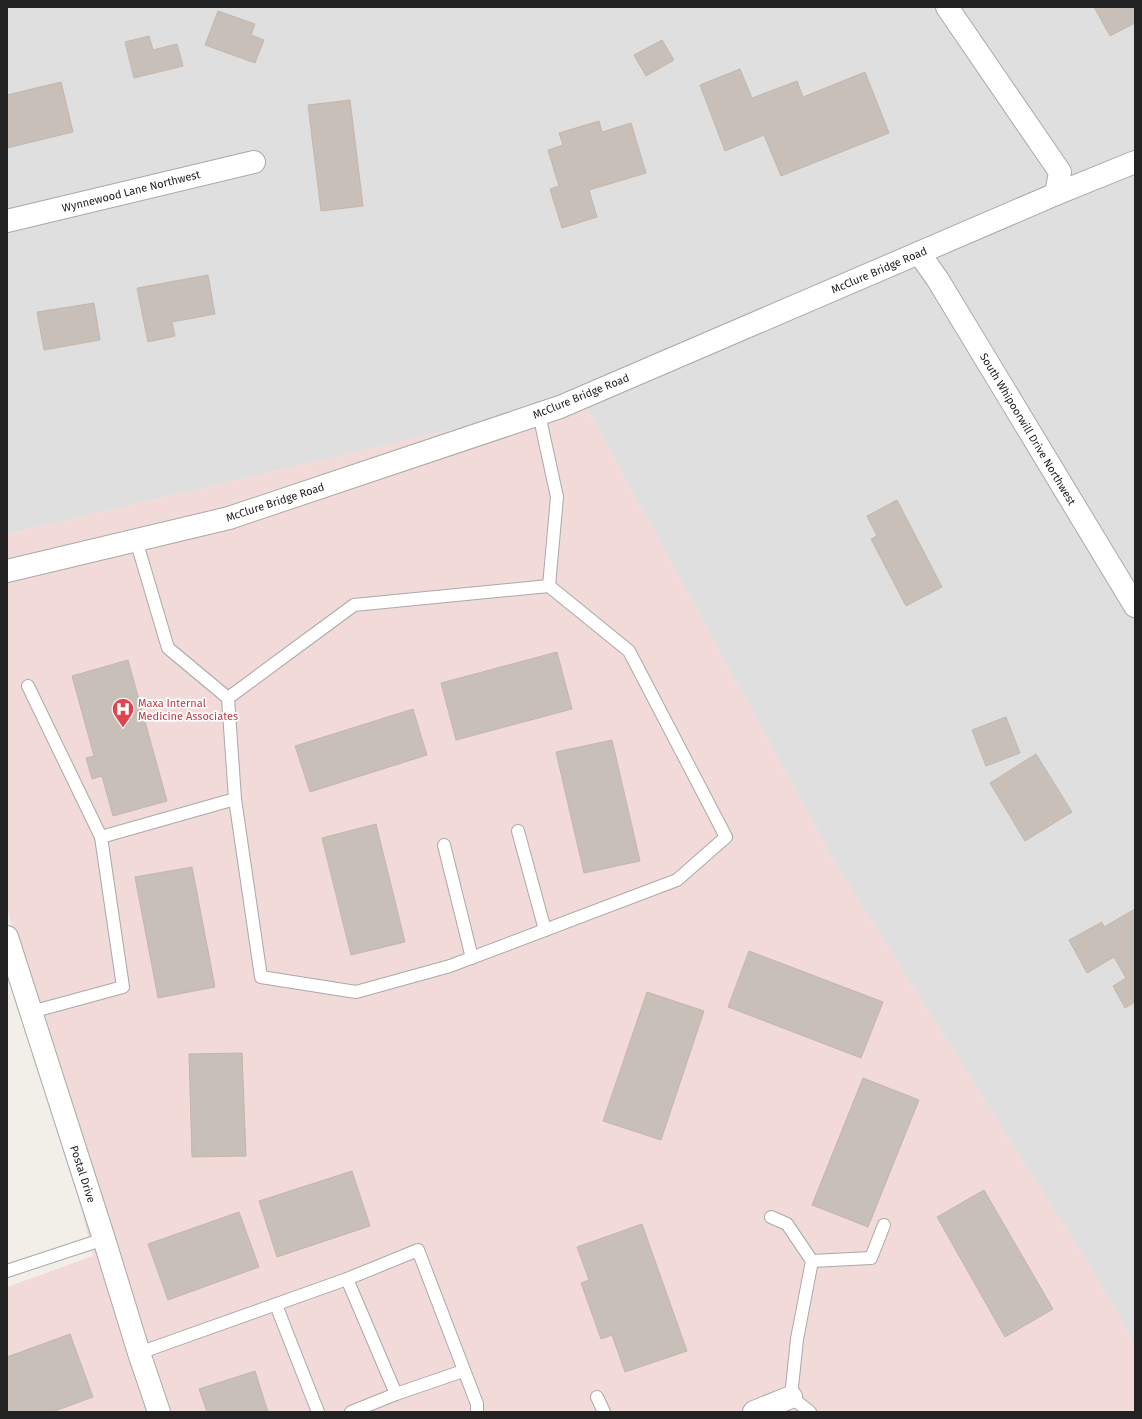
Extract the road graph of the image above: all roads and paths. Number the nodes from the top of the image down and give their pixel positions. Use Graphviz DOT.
graph roads {
  1 [pos="947,7"];
  2 [pos="254,162"];
  3 [pos="1135,162"];
  4 [pos="1056,194"];
  5 [pos="7,221"];
  6 [pos="919,252"];
  7 [pos="538,414"];
  8 [pos="136,540"];
  9 [pos="7,571"];
  10 [pos="549,586"];
  11 [pos="1135,606"];
  12 [pos="28,686"];
  13 [pos="228,698"];
  14 [pos="235,800"];
  15 [pos="518,831"];
  16 [pos="102,837"];
  17 [pos="444,845"];
  18 [pos="545,930"];
  19 [pos="7,937"];
  20 [pos="472,958"];
  21 [pos="31,1012"];
  22 [pos="771,1217"];
  23 [pos="884,1225"];
  24 [pos="104,1239"];
  25 [pos="812,1261"];
  26 [pos="7,1271"];
  27 [pos="347,1279"];
  28 [pos="276,1305"];
  29 [pos="139,1353"];
  30 [pos="463,1371"];
  31 [pos="396,1394"];
  32 [pos="597,1397"];
  33 [pos="791,1397"];
  34 [pos="159,1412"];
  35 [pos="318,1412"];
  36 [pos="351,1412"];
  37 [pos="477,1412"];
  38 [pos="604,1412"];
  39 [pos="754,1412"];
  40 [pos="810,1412"];
  1 -- 4 [label="street"];
  2 -- 5 [label="street, Wynnewood Lane Northwest"];
  3 -- 4 [label="street, McClure Bridge Road"];
  4 -- 6 [label="street, McClure Bridge Road"];
  6 -- 7 [label="street, McClure Bridge Road"];
  6 -- 11 [label="street, South Whipoorwill Drive Northwest"];
  7 -- 8 [label="street, McClure Bridge Road"];
  7 -- 10 [label="lane"];
  8 -- 9 [label="street, McClure Bridge Road"];
  8 -- 13 [label="lane"];
  10 -- 13 [label="lane"];
  10 -- 18 [label="lane"];
  12 -- 16 [label="lane"];
  13 -- 14 [label="lane"];
  14 -- 16 [label="lane"];
  14 -- 20 [label="lane"];
  15 -- 18 [label="lane"];
  16 -- 21 [label="lane"];
  17 -- 20 [label="lane"];
  18 -- 20 [label="lane"];
  19 -- 21 [label="street, Postal Drive"];
  21 -- 24 [label="street, Postal Drive"];
  22 -- 25 [label="lane"];
  23 -- 25 [label="lane"];
  24 -- 26 [label="lane"];
  24 -- 29 [label="street, Postal Drive"];
  25 -- 33 [label="lane"];
  27 -- 28 [label="lane"];
  27 -- 30 [label="lane"];
  27 -- 31 [label="lane"];
  28 -- 29 [label="lane"];
  28 -- 35 [label="lane"];
  29 -- 34 [label="street, Postal Drive"];
  30 -- 31 [label="lane"];
  30 -- 37 [label="lane"];
  31 -- 36 [label="lane"];
  32 -- 38 [label="lane"];
  33 -- 39 [label="street"];
  33 -- 40 [label="lane"];
}
